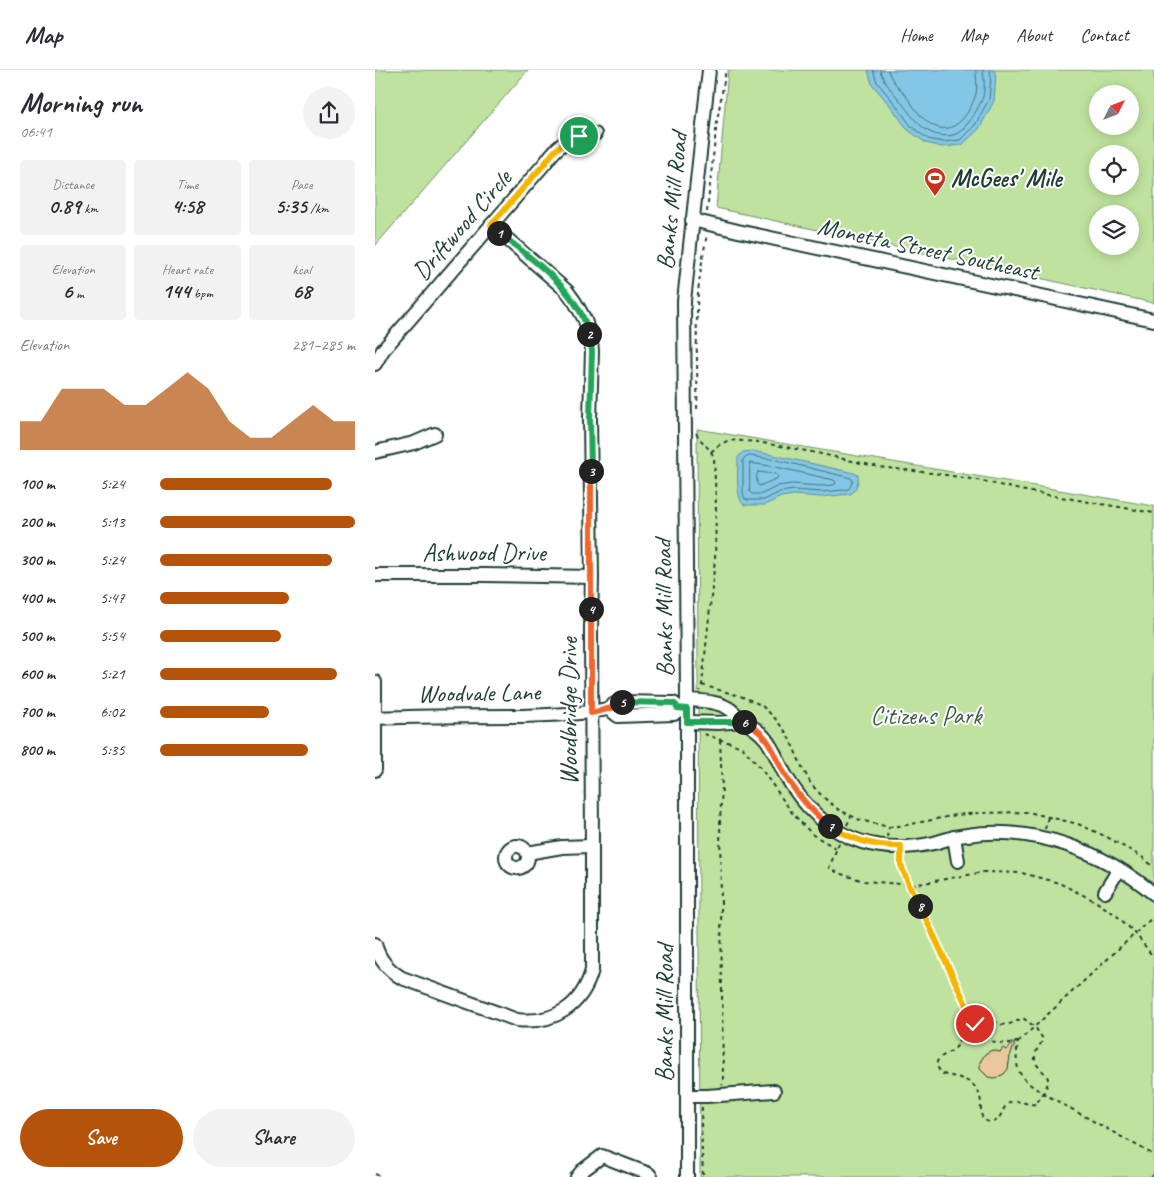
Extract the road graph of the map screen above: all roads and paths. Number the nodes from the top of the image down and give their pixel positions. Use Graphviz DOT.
graph roads {
  1 [pos="709,70"];
  2 [pos="726,70"];
  3 [pos="595,134"];
  4 [pos="692,220"];
  5 [pos="707,223"];
  6 [pos="491,225"];
  7 [pos="1154,320"];
  8 [pos="375,364"];
  9 [pos="696,411"];
  10 [pos="696,427"];
  11 [pos="435,434"];
  12 [pos="375,452"];
  13 [pos="711,452"];
  14 [pos="1154,513"];
  15 [pos="375,575"];
  16 [pos="592,577"];
  17 [pos="375,682"];
  18 [pos="702,685"];
  19 [pos="689,710"];
  20 [pos="591,713"];
  21 [pos="375,718"];
  22 [pos="743,722"];
  23 [pos="720,739"];
  24 [pos="375,770"];
  25 [pos="851,816"];
  26 [pos="843,834"];
  27 [pos="954,837"];
  28 [pos="592,846"];
  29 [pos="901,846"];
  30 [pos="836,848"];
  31 [pos="527,853"];
  32 [pos="958,861"];
  33 [pos="1154,867"];
  34 [pos="1119,869"];
  35 [pos="909,885"];
  36 [pos="1105,892"];
  37 [pos="1154,894"];
  38 [pos="1154,916"];
  39 [pos="1135,934"];
  40 [pos="375,944"];
  41 [pos="1154,958"];
  42 [pos="971,1015"];
  43 [pos="1035,1027"];
  44 [pos="1018,1042"];
  45 [pos="774,1091"];
  46 [pos="1043,1093"];
  47 [pos="687,1096"];
  48 [pos="707,1096"];
  49 [pos="1154,1155"];
  50 [pos="594,1161"];
  51 [pos="375,1174"];
  52 [pos="1154,1174"];
  53 [pos="382,1177"];
  54 [pos="577,1177"];
  55 [pos="587,1177"];
  56 [pos="651,1177"];
  57 [pos="687,1177"];
  58 [pos="703,1177"];
  59 [pos="1152,1177"];
  1 -- 4 [label="street, Banks Mill Road"];
  2 -- 5 [label="path"];
  3 -- 6 [label="street, Driftwood Circle"];
  4 -- 5 [label="street, Monetta Street Southeast"];
  4 -- 19 [label="street, Banks Mill Road"];
  5 -- 7 [label="street, Monetta Street Southeast"];
  5 -- 9 [label="path"];
  6 -- 8 [label="street, Driftwood Circle"];
  6 -- 16 [label="street, Woodbridge Drive"];
  10 -- 13 [label="path"];
  11 -- 12 [label="street"];
  13 -- 14 [label="path"];
  13 -- 18 [label="path"];
  15 -- 16 [label="street, Ashwood Drive"];
  16 -- 20 [label="street, Woodbridge Drive"];
  17 -- 21 [label="street"];
  18 -- 19 [label="path"];
  18 -- 25 [label="path"];
  19 -- 20 [label="street, Woodvale Lane"];
  19 -- 22 [label="street"];
  19 -- 22 [label="street"];
  19 -- 23 [label="path"];
  19 -- 47 [label="street, Banks Mill Road"];
  20 -- 21 [label="street, Woodvale Lane"];
  20 -- 28 [label="street, Woodbridge Drive"];
  21 -- 24 [label="street"];
  22 -- 26 [label="street"];
  23 -- 30 [label="path"];
  23 -- 48 [label="path"];
  25 -- 26 [label="path"];
  25 -- 33 [label="path"];
  26 -- 29 [label="street"];
  26 -- 30 [label="path"];
  27 -- 29 [label="street"];
  27 -- 32 [label="street"];
  27 -- 34 [label="street"];
  28 -- 31 [label="street"];
  28 -- 40 [label="street, Woodbridge Drive"];
  29 -- 35 [label="path"];
  30 -- 35 [label="path"];
  34 -- 36 [label="street"];
  34 -- 37 [label="street"];
  35 -- 39 [label="path"];
  35 -- 42 [label="path"];
  38 -- 39 [label="path"];
  39 -- 41 [label="path"];
  39 -- 43 [label="path"];
  42 -- 43 [label="path"];
  42 -- 44 [label="path"];
  42 -- 46 [label="path"];
  43 -- 44 [label="path"];
  43 -- 46 [label="path"];
  44 -- 46 [label="path"];
  45 -- 48 [label="street"];
  46 -- 49 [label="path"];
  47 -- 48 [label="street"];
  47 -- 57 [label="street, Banks Mill Road"];
  48 -- 58 [label="path"];
  50 -- 54 [label="street"];
  50 -- 55 [label="street"];
  50 -- 56 [label="street"];
  51 -- 53 [label="path"];
  52 -- 59 [label="path"];
}
